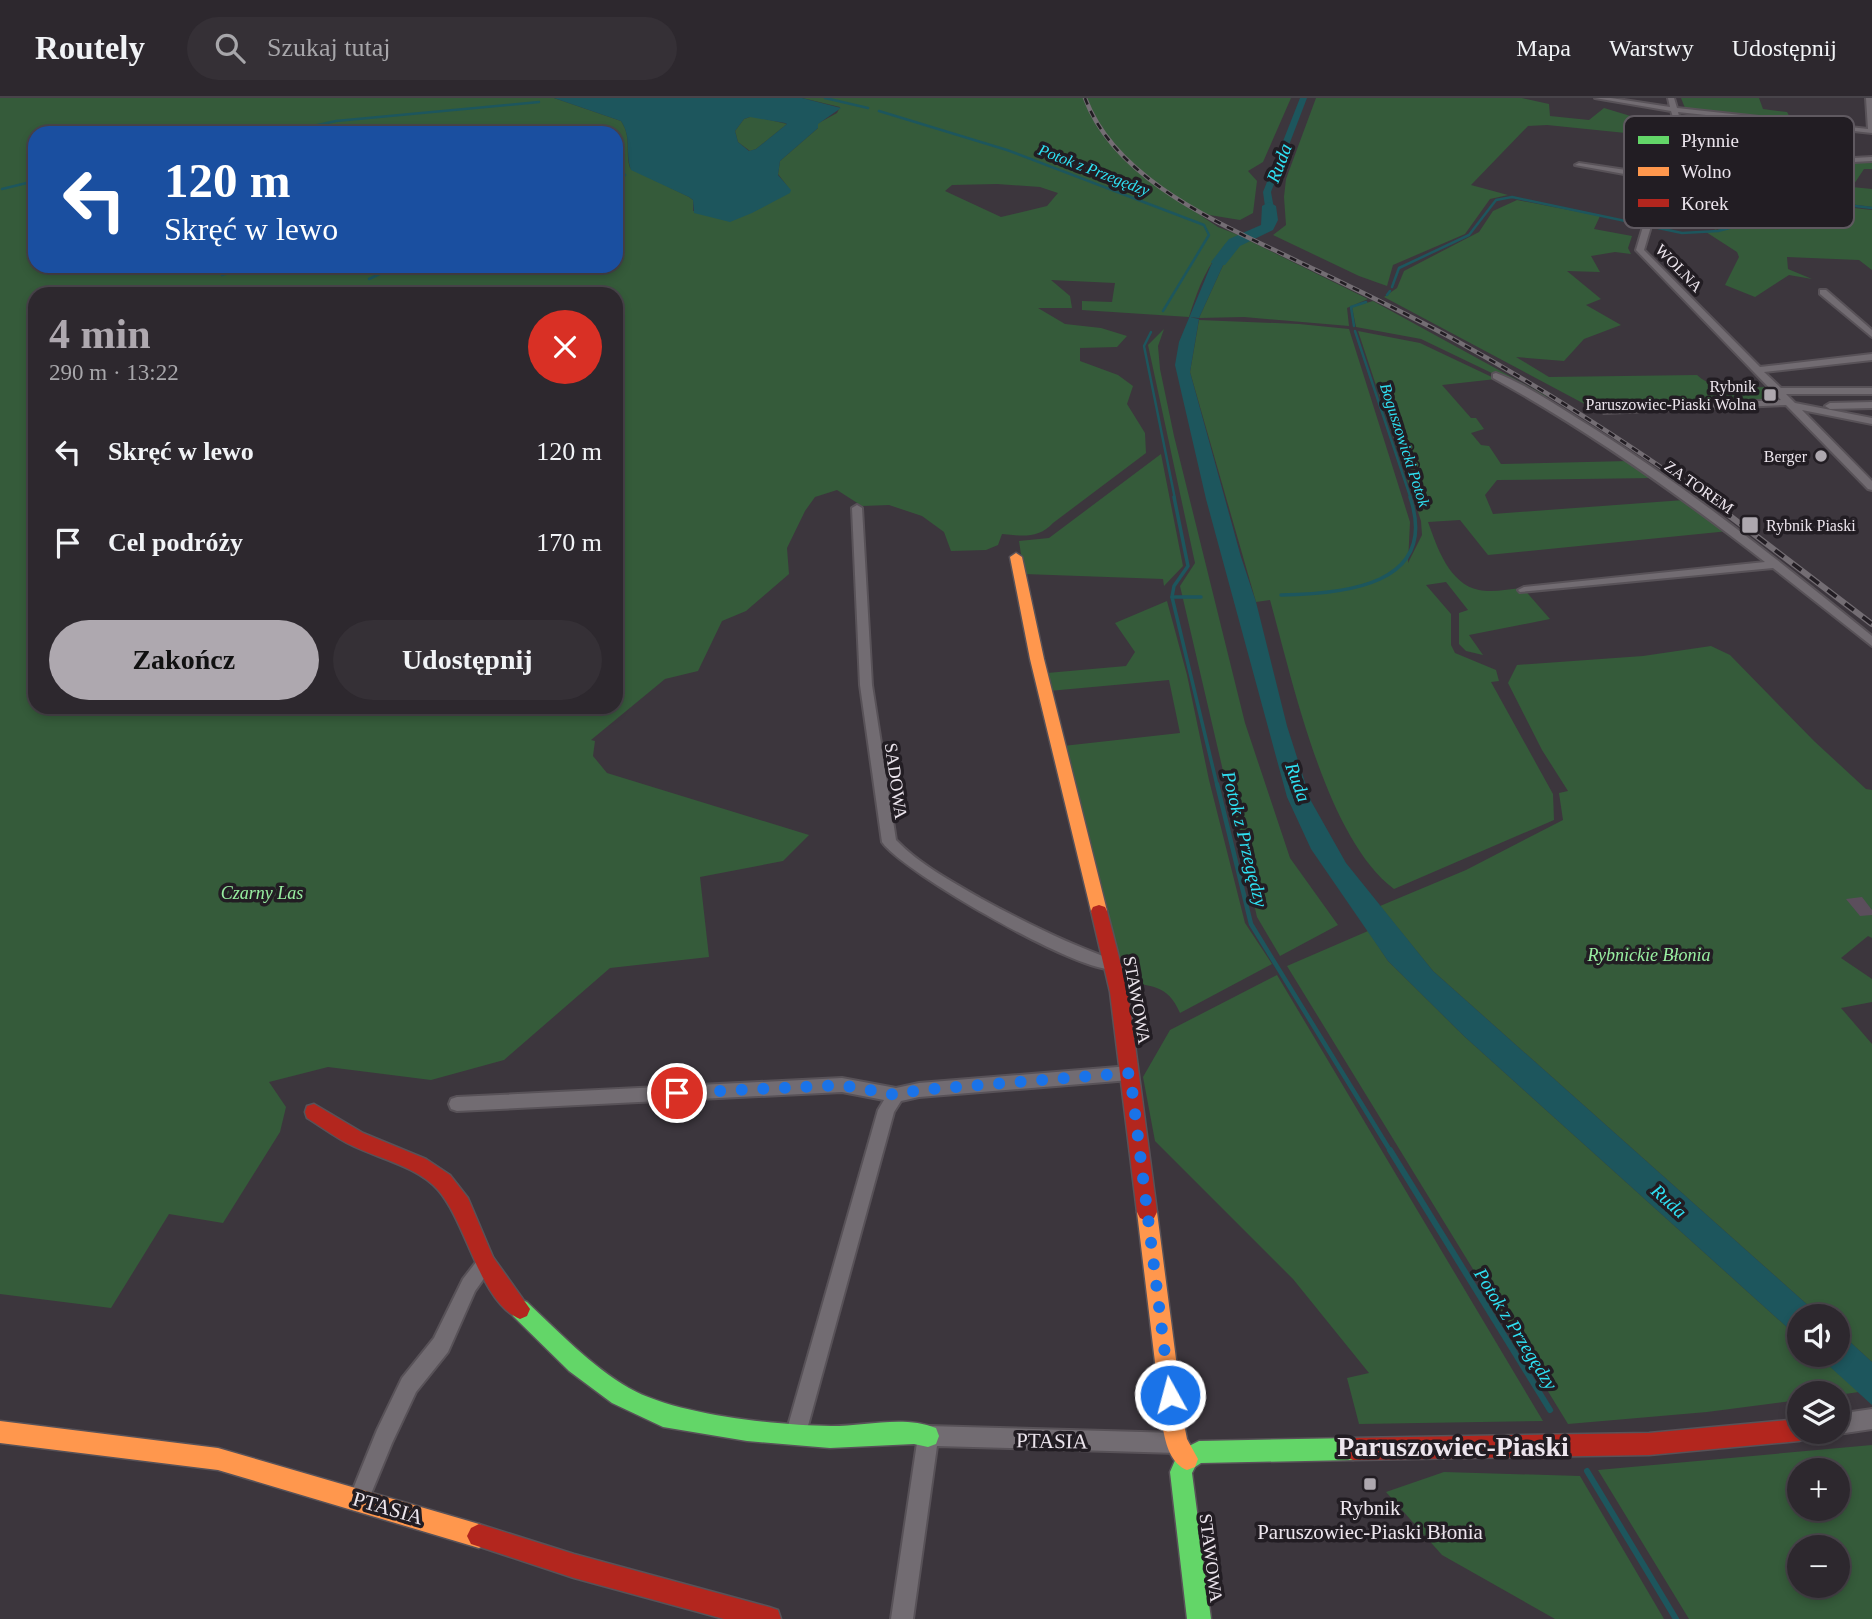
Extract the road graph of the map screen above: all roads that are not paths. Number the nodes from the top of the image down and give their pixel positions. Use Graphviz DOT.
graph roads {
  1 [pos="1598,98"];
  2 [pos="1671,98"];
  3 [pos="1869,98"];
  4 [pos="1675,110"];
  5 [pos="1677,116"];
  6 [pos="1731,116"];
  7 [pos="1854,129"];
  8 [pos="1872,131"];
  9 [pos="1872,159"];
  10 [pos="1854,160"];
  11 [pos="1579,165"];
  12 [pos="1624,172"];
  13 [pos="1645,228"];
  14 [pos="1823,292"];
  15 [pos="1872,334"];
  16 [pos="1872,357"];
  17 [pos="1756,370"];
  18 [pos="1496,376"];
  19 [pos="1778,391"];
  20 [pos="1872,391"];
  21 [pos="1790,403"];
  22 [pos="1872,405"];
  23 [pos="1811,408"];
  24 [pos="1607,411"];
  25 [pos="1872,421"];
  26 [pos="1857,472"];
  27 [pos="1872,472"];
  28 [pos="1872,487"];
  29 [pos="857,509"];
  30 [pos="1016,557"];
  31 [pos="1777,564"];
  32 [pos="1524,590"];
  33 [pos="1872,642"];
  34 [pos="1112,965"];
  35 [pos="1130,1073"];
  36 [pos="896,1095"];
  37 [pos="457,1104"];
  38 [pos="314,1112"];
  39 [pos="486,1263"];
  40 [pos="1787,1431"];
  41 [pos="0,1432"];
  42 [pos="796,1433"];
  43 [pos="928,1436"];
  44 [pos="1182,1451"];
  45 [pos="359,1499"];
  46 [pos="769,1619"];
  47 [pos="902,1619"];
  48 [pos="1199,1619"];
  1 -- 4 [label="street"];
  2 -- 4 [label="street, WOLNA"];
  3 -- 8 [label="street"];
  4 -- 5 [label="street, WOLNA"];
  4 -- 6 [label="street"];
  7 -- 8 [label="street"];
  9 -- 10 [label="street"];
  11 -- 12 [label="street"];
  13 -- 17 [label="street, WOLNA"];
  14 -- 15 [label="street"];
  16 -- 17 [label="street"];
  17 -- 19 [label="street, WOLNA"];
  18 -- 31 [label="street, ZA TOREM"];
  19 -- 20 [label="street"];
  19 -- 21 [label="street, WOLNA"];
  21 -- 23 [label="street"];
  21 -- 24 [label="street"];
  21 -- 26 [label="street, WOLNA"];
  22 -- 23 [label="street"];
  23 -- 25 [label="street"];
  26 -- 27 [label="street"];
  26 -- 28 [label="street, WOLNA"];
  29 -- 34 [label="street, SADOWA"];
  30 -- 34 [label="street, STAWOWA"];
  31 -- 32 [label="street"];
  31 -- 33 [label="street, ZA TOREM"];
  34 -- 35 [label="street, STAWOWA"];
  35 -- 36 [label="street"];
  35 -- 44 [label="street, STAWOWA"];
  36 -- 37 [label="street"];
  36 -- 42 [label="street"];
  38 -- 39 [label="street, PTASIA"];
  39 -- 42 [label="street, PTASIA"];
  39 -- 45 [label="street"];
  40 -- 44 [label="street"];
  41 -- 45 [label="street, PTASIA"];
  42 -- 43 [label="street, PTASIA"];
  43 -- 44 [label="street, PTASIA"];
  43 -- 47 [label="street"];
  44 -- 48 [label="street, STAWOWA"];
  45 -- 46 [label="street, PTASIA"];
}
